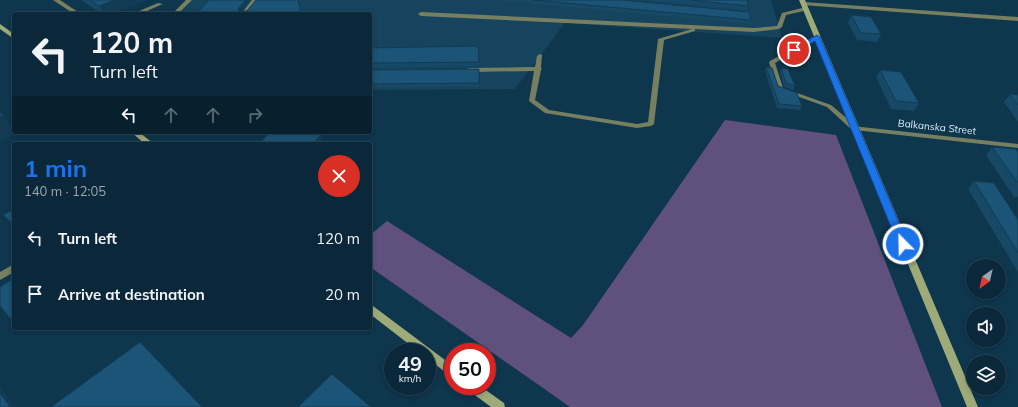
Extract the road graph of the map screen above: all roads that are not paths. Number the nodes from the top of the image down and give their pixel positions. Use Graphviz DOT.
graph roads {
  1 [pos="56,0"];
  2 [pos="189,0"];
  3 [pos="255,0"];
  4 [pos="160,4"];
  5 [pos="804,4"];
  6 [pos="75,12"];
  7 [pos="140,12"];
  8 [pos="177,12"];
  9 [pos="246,12"];
  10 [pos="421,14"];
  11 [pos="1018,19"];
  12 [pos="0,26"];
  13 [pos="700,28"];
  14 [pos="12,35"];
  15 [pos="817,37"];
  16 [pos="540,56"];
  17 [pos="539,69"];
  18 [pos="462,70"];
  19 [pos="854,128"];
  20 [pos="138,134"];
  21 [pos="148,142"];
  22 [pos="1018,146"];
  23 [pos="12,269"];
  24 [pos="0,276"];
  25 [pos="372,311"];
  26 [pos="415,343"];
  27 [pos="436,359"];
  28 [pos="444,365"];
  29 [pos="484,395"];
  30 [pos="500,407"];
  31 [pos="973,407"];
  1 -- 6 [label="street"];
  2 -- 8 [label="street"];
  3 -- 9 [label="street"];
  4 -- 7 [label="street"];
  5 -- 11 [label="street"];
  5 -- 13 [label="street"];
  5 -- 15 [label="main road"];
  10 -- 13 [label="street"];
  12 -- 14 [label="main road"];
  13 -- 17 [label="street"];
  15 -- 19 [label="main road"];
  15 -- 19 [label="street"];
  16 -- 17 [label="street"];
  17 -- 18 [label="street"];
  19 -- 22 [label="street, Balkanska Street"];
  19 -- 31 [label="main road"];
  20 -- 21 [label="main road"];
  23 -- 24 [label="street"];
  25 -- 26 [label="main road"];
  27 -- 28 [label="main road"];
  29 -- 30 [label="main road"];
}
